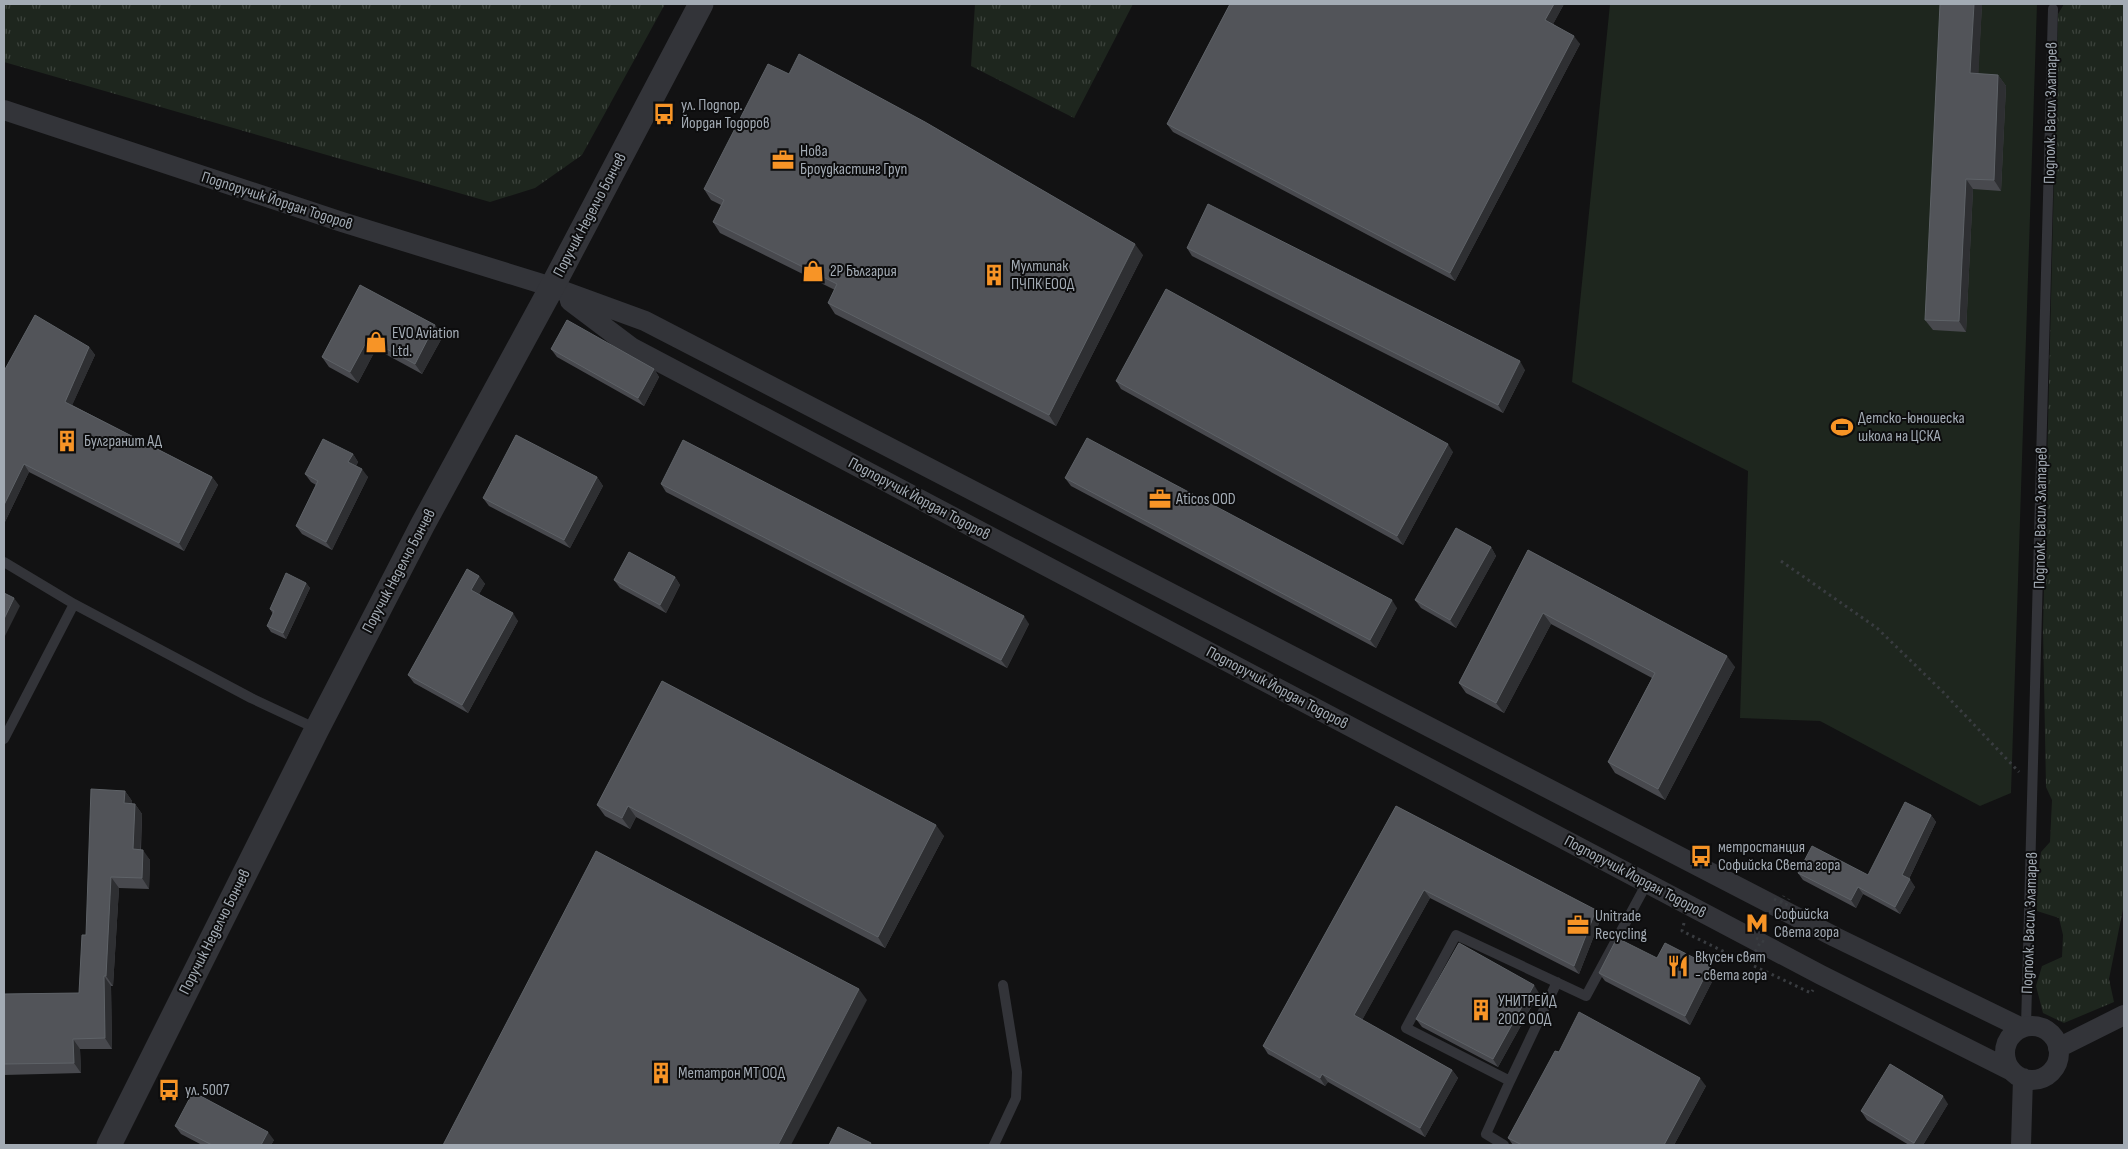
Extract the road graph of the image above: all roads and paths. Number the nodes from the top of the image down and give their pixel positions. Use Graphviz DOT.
graph roads {
  1 [pos="701,4"];
  2 [pos="2053,9"];
  3 [pos="4,110"];
  4 [pos="552,287"];
  5 [pos="1781,561"];
  6 [pos="4,562"];
  7 [pos="74,604"];
  8 [pos="317,729"];
  9 [pos="4,739"];
  10 [pos="2034,789"];
  11 [pos="1647,883"];
  12 [pos="1784,896"];
  13 [pos="1774,899"];
  14 [pos="1788,899"];
  15 [pos="1780,902"];
  16 [pos="1769,911"];
  17 [pos="1774,914"];
  18 [pos="1780,916"];
  19 [pos="1682,931"];
  20 [pos="1756,938"];
  21 [pos="1761,941"];
  22 [pos="1766,943"];
  23 [pos="1746,954"];
  24 [pos="1752,957"];
  25 [pos="1743,961"];
  26 [pos="1749,963"];
  27 [pos="1557,982"];
  28 [pos="1003,985"];
  29 [pos="1811,993"];
  30 [pos="2124,1015"];
  31 [pos="2024,1027"];
  32 [pos="2058,1048"];
  33 [pos="2018,1075"];
  34 [pos="1510,1081"];
  35 [pos="109,1145"];
  36 [pos="994,1145"];
  37 [pos="1504,1145"];
  38 [pos="2021,1145"];
  1 -- 4 [label="street, Поручик Неделчо Бончев"];
  2 -- 10 [label="lane, Подполк. Васил Златарев"];
  3 -- 4 [label="street, Подпоручик Йордан Тодоров"];
  4 -- 8 [label="street, Поручик Неделчо Бончев"];
  4 -- 11 [label="street, Подпоручик Йордан Тодоров"];
  4 -- 31 [label="street, Подпоручик Йордан Тодоров"];
  5 -- 10 [label="path"];
  6 -- 7 [label="lane"];
  7 -- 8 [label="lane"];
  7 -- 9 [label="lane"];
  8 -- 35 [label="street, Поручик Неделчо Бончев"];
  10 -- 31 [label="lane, Подполк. Васил Златарев"];
  11 -- 27 [label="lane"];
  11 -- 33 [label="street, Подпоручик Йордан Тодоров"];
  12 -- 15 [label="path, bridge"];
  13 -- 15 [label="path, bridge"];
  14 -- 15 [label="path, bridge"];
  15 -- 17 [label="path, bridge"];
  16 -- 17 [label="path, bridge"];
  17 -- 18 [label="path, bridge"];
  19 -- 25 [label="path"];
  20 -- 21 [label="path, bridge"];
  21 -- 22 [label="path, bridge"];
  21 -- 24 [label="path, bridge"];
  23 -- 24 [label="path, bridge"];
  24 -- 26 [label="path, bridge"];
  24 -- 29 [label="path, bridge"];
  27 -- 34 [label="lane"];
  27 -- 34 [label="lane"];
  28 -- 36 [label="lane"];
  30 -- 32 [label="street"];
  31 -- 32 [label="street"];
  31 -- 33 [label="street"];
  32 -- 33 [label="street"];
  33 -- 38 [label="street"];
  34 -- 37 [label="lane"];
}
